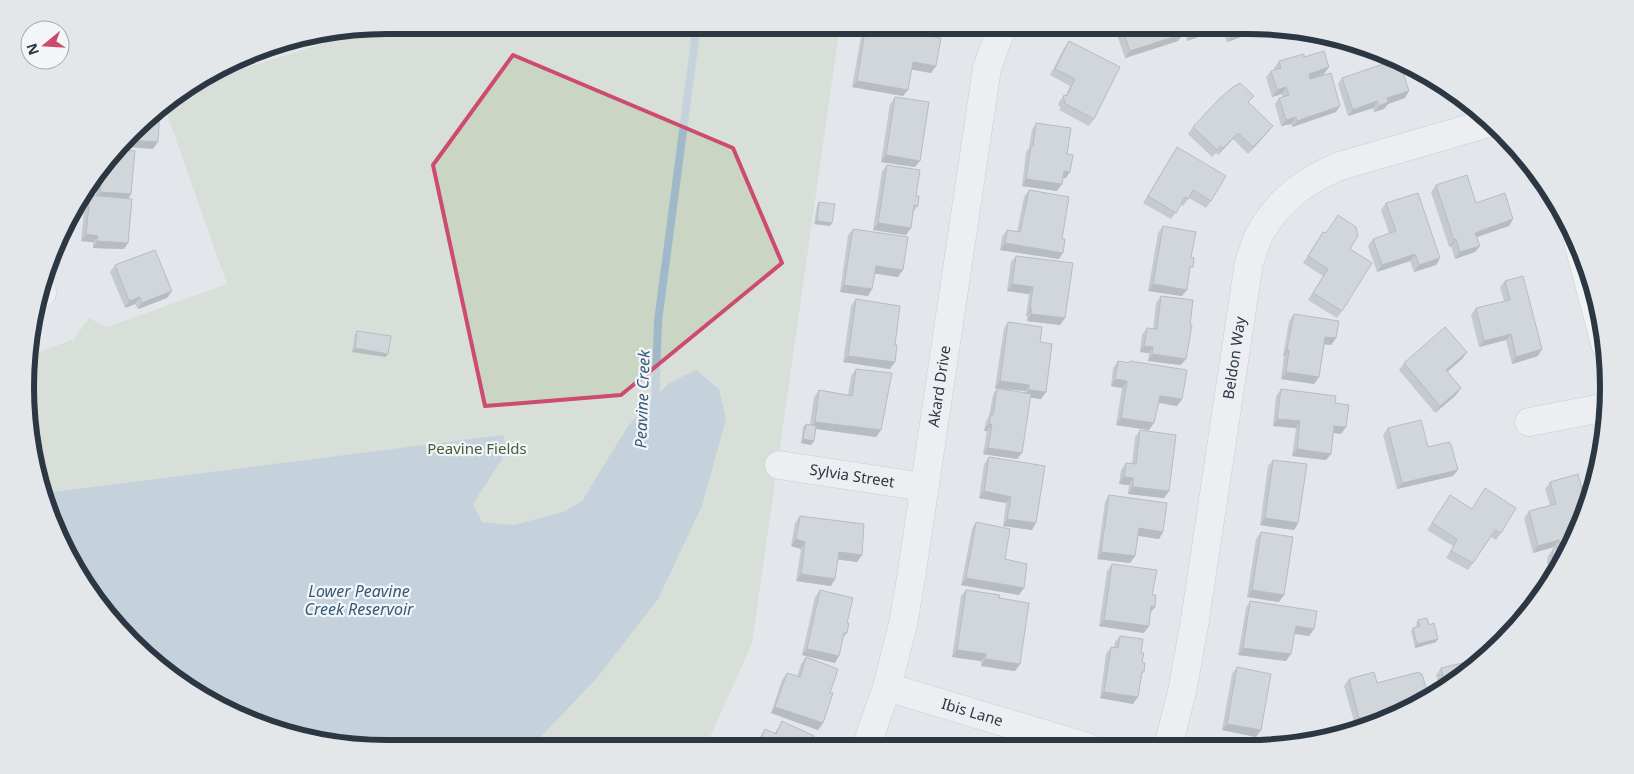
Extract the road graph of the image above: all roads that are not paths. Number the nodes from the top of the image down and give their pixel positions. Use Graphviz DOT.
graph roads {
  1 [pos="1000,34"];
  2 [pos="1484,124"];
  3 [pos="1599,409"];
  4 [pos="1528,422"];
  5 [pos="779,465"];
  6 [pos="924,487"];
  7 [pos="887,687"];
  8 [pos="868,740"];
  9 [pos="1063,740"];
  10 [pos="1170,740"];
  1 -- 6 [label="street, Akard Drive"];
  2 -- 10 [label="street, Beldon Way"];
  3 -- 4 [label="street"];
  5 -- 6 [label="street, Sylvia Street"];
  6 -- 7 [label="street, Akard Drive"];
  7 -- 8 [label="street, Akard Drive"];
  7 -- 9 [label="street, Ibis Lane"];
}
